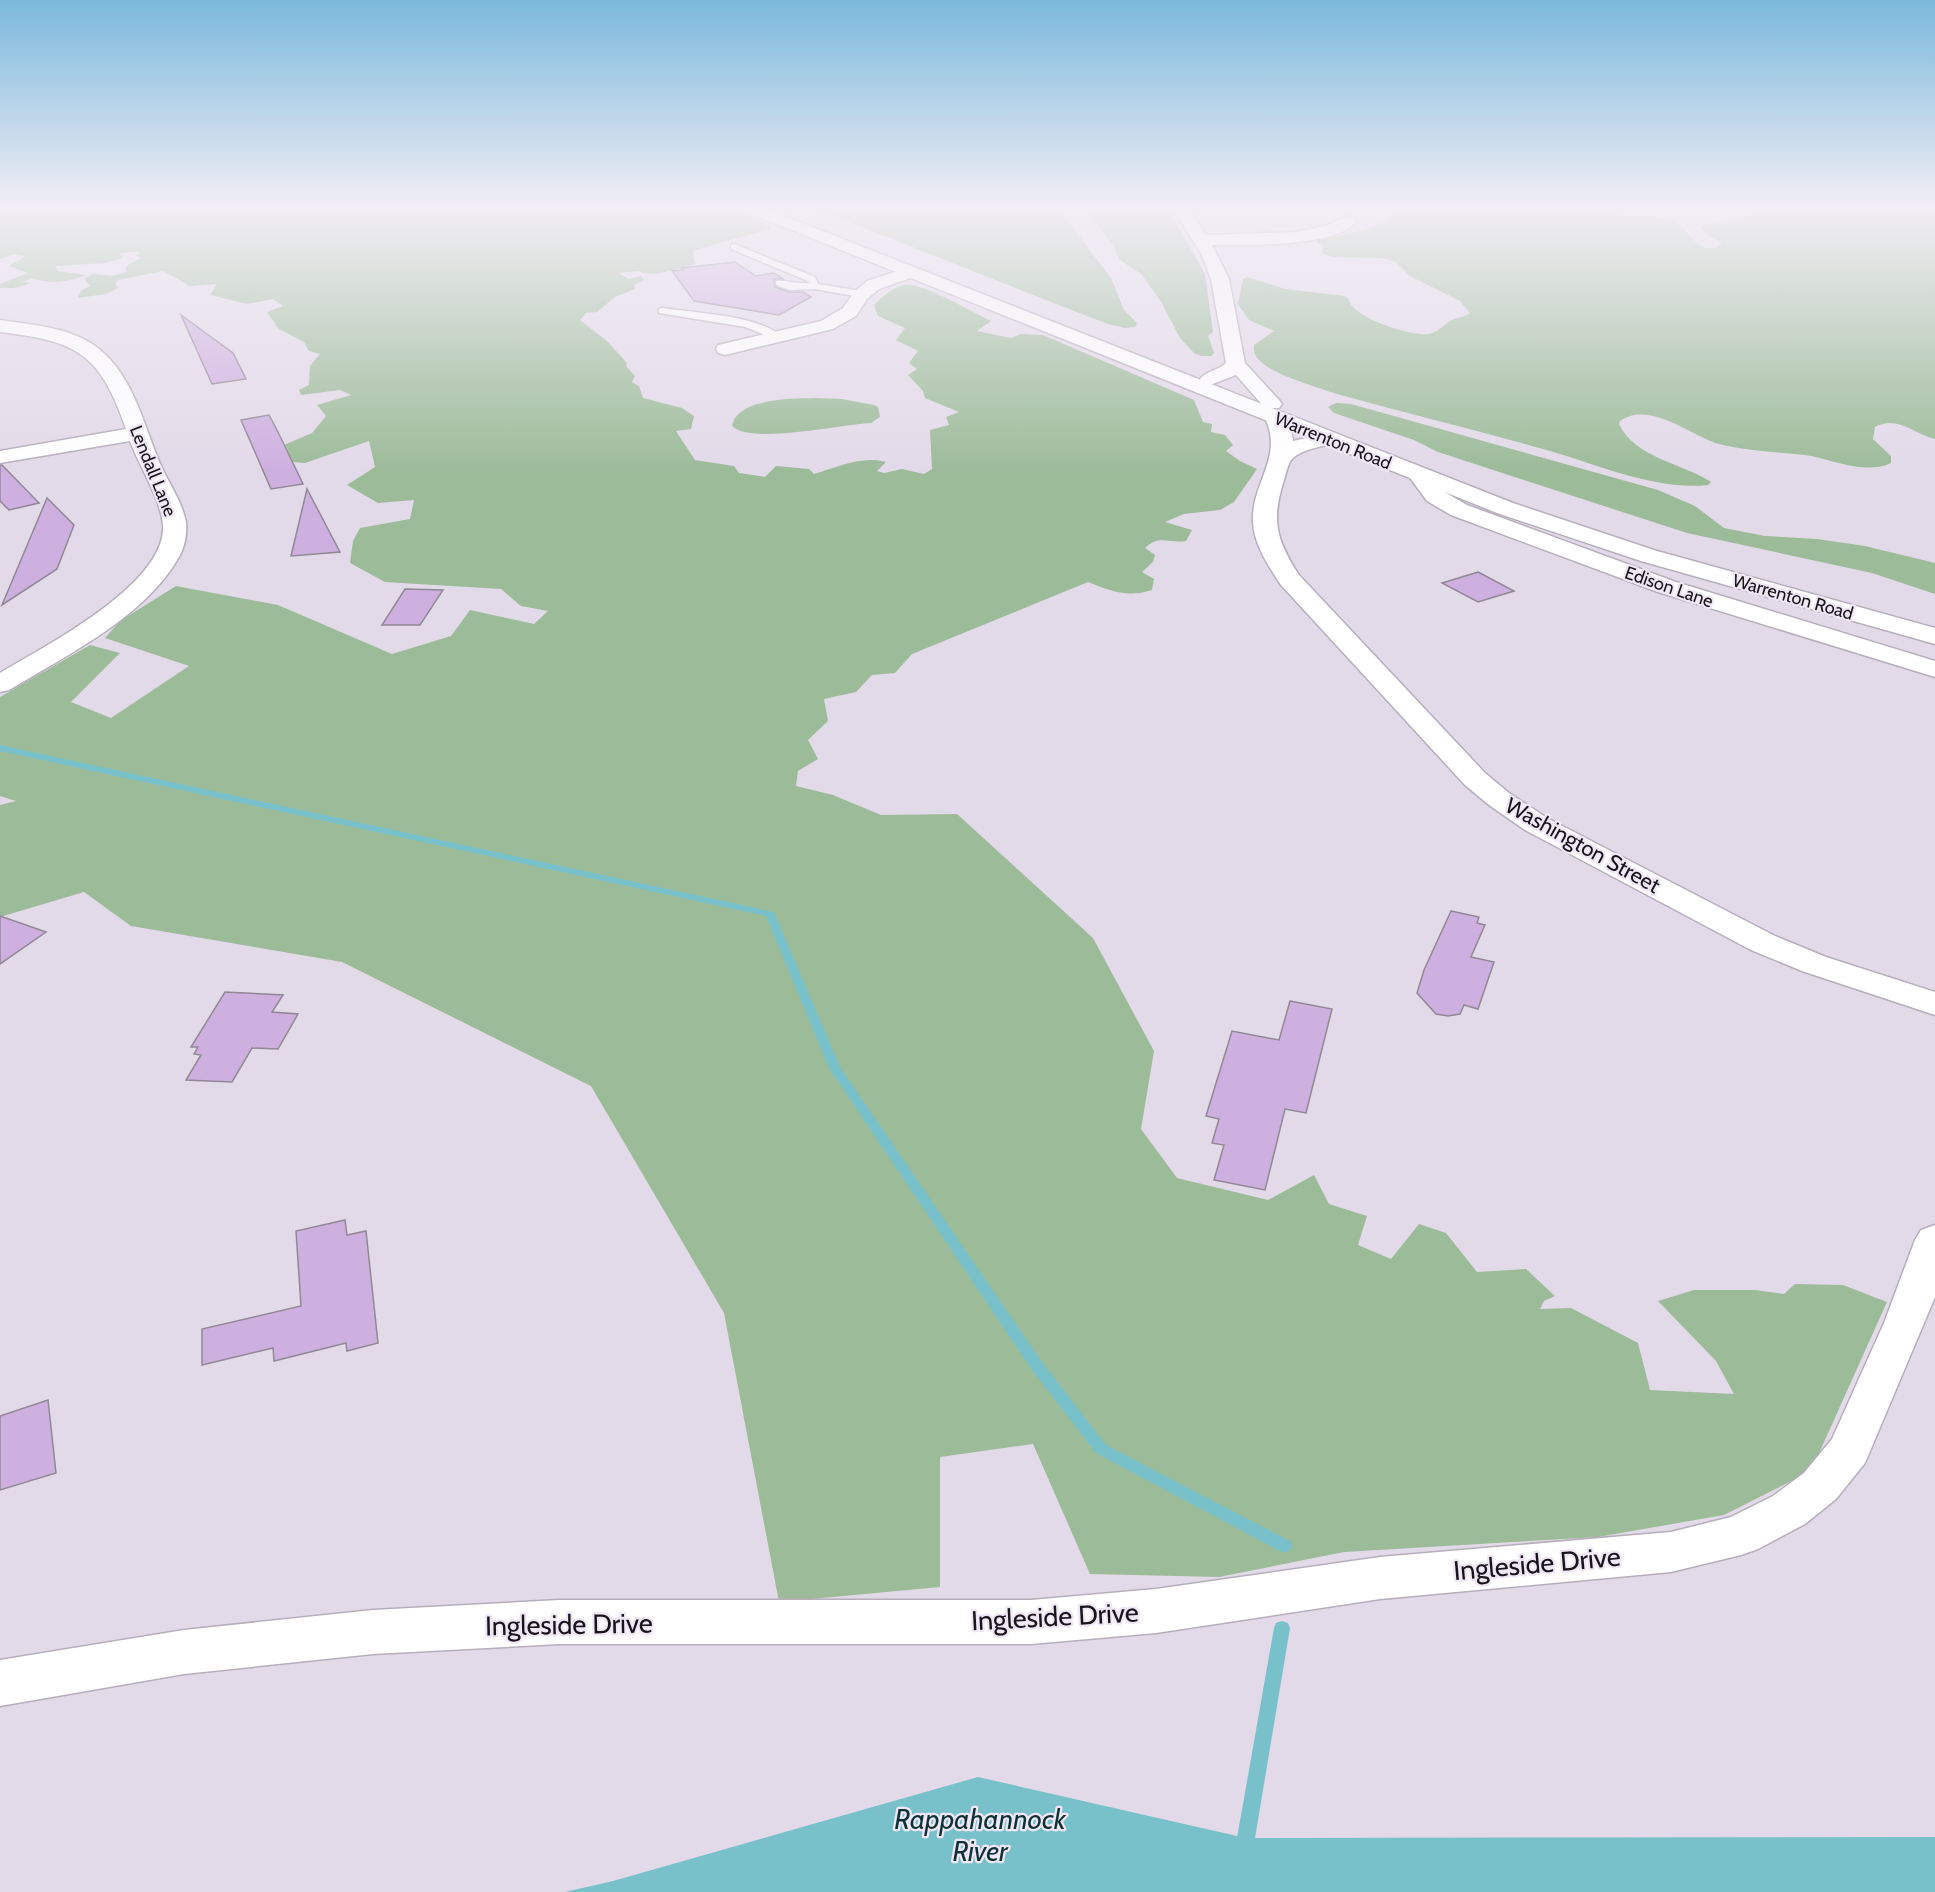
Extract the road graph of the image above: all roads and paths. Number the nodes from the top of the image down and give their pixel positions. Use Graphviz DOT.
graph roads {
  1 [pos="861,294"];
  2 [pos="968,294"];
  3 [pos="995,294"];
  4 [pos="1223,294"];
  5 [pos="662,311"];
  6 [pos="0,326"];
  7 [pos="778,337"];
  8 [pos="725,349"];
  9 [pos="1236,364"];
  10 [pos="1210,379"];
  11 [pos="1274,411"];
  12 [pos="137,433"];
  13 [pos="1328,440"];
  14 [pos="1282,456"];
  15 [pos="0,457"];
  16 [pos="1419,475"];
  17 [pos="1935,622"];
  18 [pos="1935,636"];
  19 [pos="1935,669"];
  20 [pos="0,684"];
  21 [pos="1935,1004"];
  22 [pos="1935,1240"];
  23 [pos="0,1683"];
  1 -- 7 [label="street"];
  2 -- 11 [label="street, Warrenton Road"];
  3 -- 10 [label="street, Warrenton Road"];
  4 -- 9 [label="street"];
  5 -- 7 [label="lane"];
  6 -- 12 [label="street, Lendall Lane"];
  7 -- 8 [label="street"];
  9 -- 10 [label="street"];
  9 -- 11 [label="street"];
  10 -- 11 [label="street, Warrenton Road"];
  11 -- 13 [label="street, Warrenton Road"];
  11 -- 14 [label="street, Washington Street"];
  11 -- 17 [label="street, Warrenton Road"];
  12 -- 15 [label="street"];
  12 -- 20 [label="street, Lendall Lane"];
  13 -- 14 [label="street"];
  13 -- 16 [label="street, Warrenton Road"];
  14 -- 21 [label="street, Washington Street"];
  16 -- 18 [label="street, Warrenton Road"];
  16 -- 19 [label="street, Edison Lane"];
  22 -- 23 [label="street, Ingleside Drive"];
}
